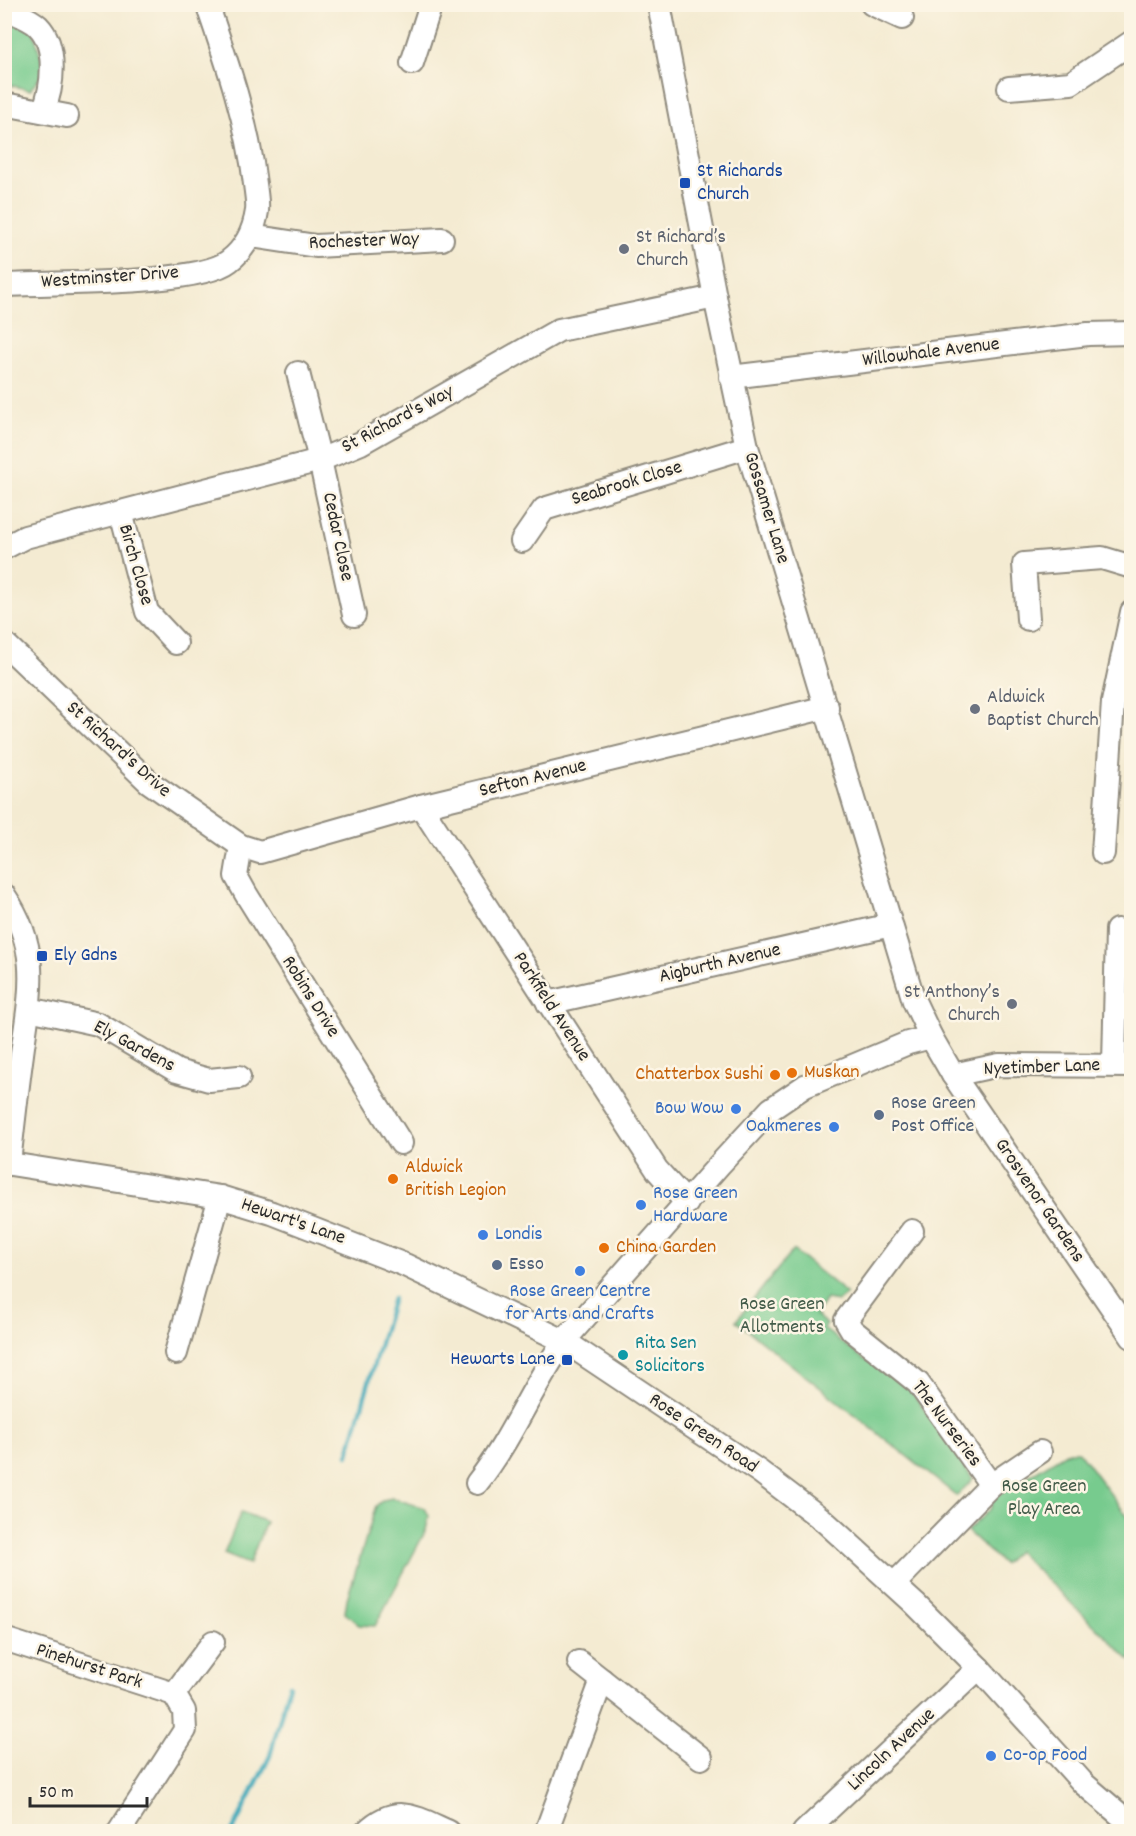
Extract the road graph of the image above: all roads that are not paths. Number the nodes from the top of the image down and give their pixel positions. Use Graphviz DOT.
graph roads {
  1 [pos="207,4"];
  2 [pos="431,4"];
  3 [pos="659,4"];
  4 [pos="872,4"];
  5 [pos="4,8"];
  6 [pos="902,18"];
  7 [pos="1131,42"];
  8 [pos="412,63"];
  9 [pos="1009,88"];
  10 [pos="4,104"];
  11 [pos="44,111"];
  12 [pos="67,116"];
  13 [pos="251,236"];
  14 [pos="442,239"];
  15 [pos="4,285"];
  16 [pos="715,297"];
  17 [pos="1131,333"];
  18 [pos="298,373"];
  19 [pos="731,377"];
  20 [pos="747,447"];
  21 [pos="320,460"];
  22 [pos="121,512"];
  23 [pos="522,541"];
  24 [pos="4,548"];
  25 [pos="1131,567"];
  26 [pos="1131,612"];
  27 [pos="354,615"];
  28 [pos="1028,619"];
  29 [pos="4,643"];
  30 [pos="177,643"];
  31 [pos="827,707"];
  32 [pos="421,807"];
  33 [pos="241,846"];
  34 [pos="1103,853"];
  35 [pos="4,896"];
  36 [pos="891,925"];
  37 [pos="1117,930"];
  38 [pos="914,1001"];
  39 [pos="548,1003"];
  40 [pos="29,1009"];
  41 [pos="931,1037"];
  42 [pos="1123,1066"];
  43 [pos="953,1075"];
  44 [pos="239,1077"];
  45 [pos="401,1143"];
  46 [pos="7,1163"];
  47 [pos="220,1197"];
  48 [pos="687,1203"];
  49 [pos="912,1232"];
  50 [pos="1131,1337"];
  51 [pos="564,1341"];
  52 [pos="176,1353"];
  53 [pos="1040,1452"];
  54 [pos="477,1483"];
  55 [pos="991,1485"];
  56 [pos="894,1584"];
  57 [pos="4,1639"];
  58 [pos="213,1642"];
  59 [pos="579,1662"];
  60 [pos="979,1668"];
  61 [pos="602,1680"];
  62 [pos="174,1694"];
  63 [pos="700,1758"];
  64 [pos="1131,1825"];
  65 [pos="119,1832"];
  66 [pos="366,1832"];
  67 [pos="449,1832"];
  68 [pos="546,1832"];
  69 [pos="804,1832"];
  1 -- 13 [label="street"];
  2 -- 8 [label="street"];
  3 -- 16 [label="street, Gossamer Lane"];
  4 -- 6 [label="street"];
  5 -- 11 [label="street"];
  7 -- 9 [label="street"];
  10 -- 11 [label="street"];
  11 -- 12 [label="street"];
  13 -- 14 [label="street, Rochester Way"];
  13 -- 15 [label="street, Westminster Drive"];
  16 -- 19 [label="street, Gossamer Lane"];
  16 -- 21 [label="street, St Richard's Way"];
  17 -- 19 [label="street, Willowhale Avenue"];
  18 -- 21 [label="street, Cedar Close"];
  19 -- 20 [label="street, Gossamer Lane"];
  20 -- 23 [label="street, Seabrook Close"];
  20 -- 31 [label="street, Gossamer Lane"];
  21 -- 22 [label="street, St Richard's Way"];
  21 -- 27 [label="street, Cedar Close"];
  22 -- 24 [label="street, St Richard's Way"];
  22 -- 30 [label="street, Birch Close"];
  25 -- 28 [label="street"];
  26 -- 34 [label="street"];
  29 -- 33 [label="street, St Richard's Drive"];
  31 -- 32 [label="street, Sefton Avenue"];
  31 -- 36 [label="street, Gossamer Lane"];
  32 -- 33 [label="street, Sefton Avenue"];
  32 -- 39 [label="street, Parkfield Avenue"];
  33 -- 45 [label="street, Robins Drive"];
  35 -- 40 [label="street"];
  36 -- 38 [label="street, Gossamer Lane"];
  36 -- 39 [label="street, Aigburth Avenue"];
  37 -- 42 [label="street"];
  38 -- 41 [label="street, Grosvenor Gardens"];
  39 -- 48 [label="street, Parkfield Avenue"];
  40 -- 44 [label="street, Ely Gardens"];
  40 -- 46 [label="street"];
  41 -- 43 [label="street, Grosvenor Gardens"];
  41 -- 48 [label="street"];
  42 -- 43 [label="street, Nyetimber Lane"];
  43 -- 50 [label="street, Grosvenor Gardens"];
  46 -- 47 [label="street, Hewart's Lane"];
  47 -- 51 [label="street, Hewart's Lane"];
  47 -- 52 [label="street"];
  48 -- 51 [label="street"];
  49 -- 55 [label="street, The Nurseries"];
  51 -- 54 [label="street"];
  51 -- 56 [label="street, Rose Green Road"];
  53 -- 55 [label="street, The Nurseries"];
  55 -- 56 [label="street, The Nurseries"];
  56 -- 60 [label="street, Rose Green Road"];
  57 -- 62 [label="street, Pinehurst Park"];
  58 -- 62 [label="street"];
  59 -- 61 [label="street"];
  60 -- 64 [label="street, Rose Green Road"];
  60 -- 69 [label="street, Lincoln Avenue"];
  61 -- 63 [label="street"];
  61 -- 68 [label="street"];
  62 -- 65 [label="street"];
  66 -- 67 [label="street"];
}
